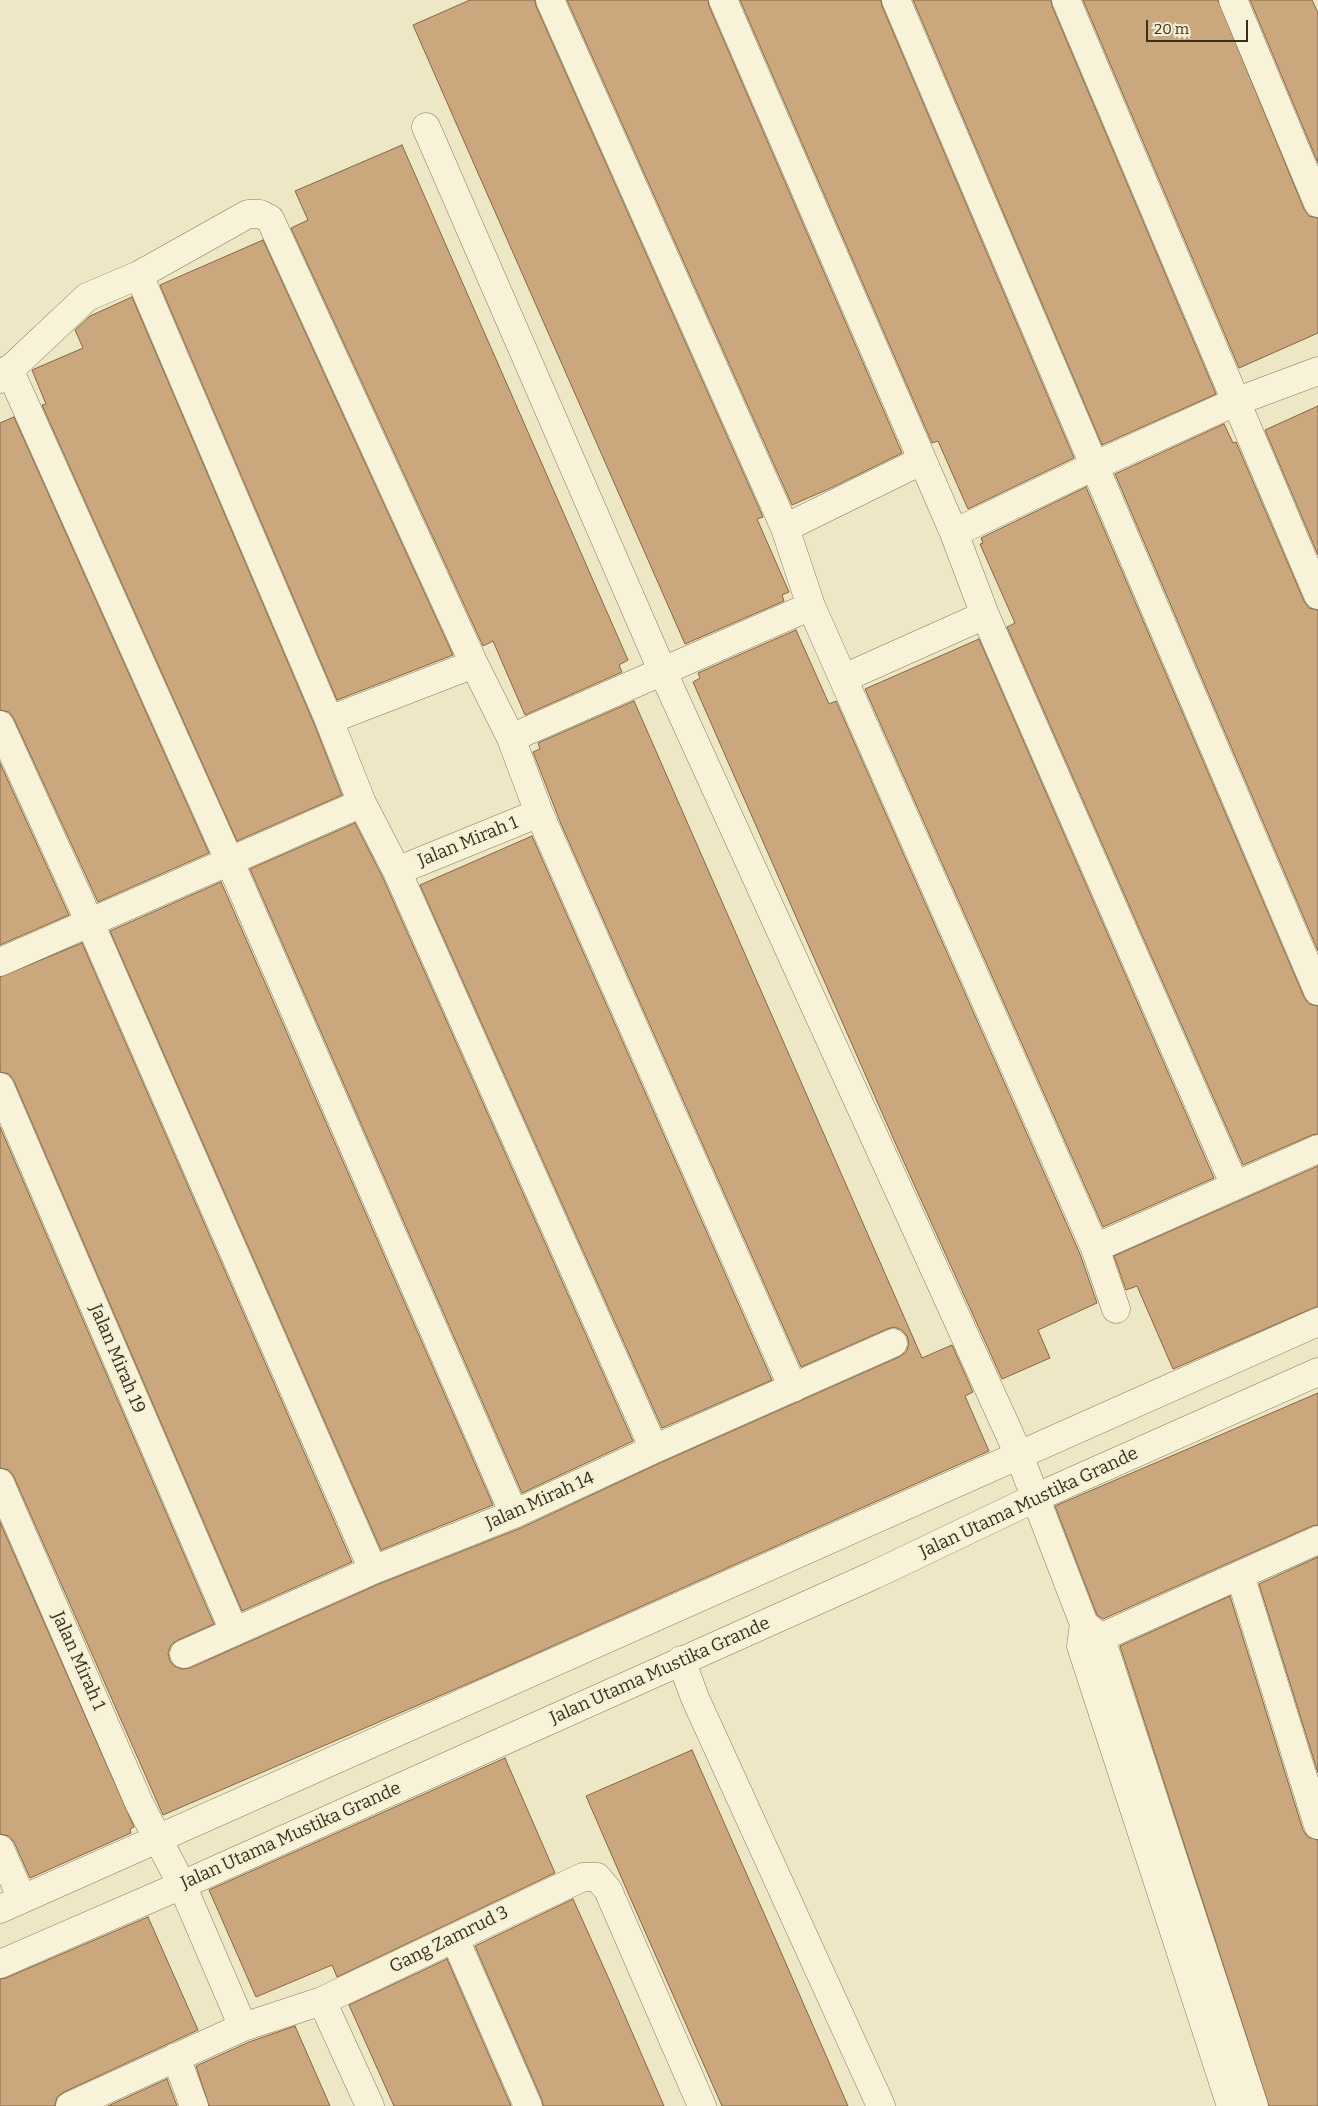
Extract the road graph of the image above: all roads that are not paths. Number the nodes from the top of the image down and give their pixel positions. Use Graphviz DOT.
graph roads {
  1 [pos="550,0"];
  2 [pos="723,0"];
  3 [pos="896,0"];
  4 [pos="1066,0"];
  5 [pos="1233,0"];
  6 [pos="426,127"];
  7 [pos="1318,204"];
  8 [pos="139,275"];
  9 [pos="1318,371"];
  10 [pos="5,374"];
  11 [pos="1235,402"];
  12 [pos="921,461"];
  13 [pos="1094,466"];
  14 [pos="785,528"];
  15 [pos="954,533"];
  16 [pos="1318,595"];
  17 [pos="811,606"];
  18 [pos="985,615"];
  19 [pos="474,664"];
  20 [pos="662,670"];
  21 [pos="844,678"];
  22 [pos="329,720"];
  23 [pos="0,725"];
  24 [pos="511,738"];
  25 [pos="362,803"];
  26 [pos="539,813"];
  27 [pos="229,860"];
  28 [pos="397,871"];
  29 [pos="90,923"];
  30 [pos="0,962"];
  31 [pos="1318,991"];
  32 [pos="0,1087"];
  33 [pos="1318,1148"];
  34 [pos="1234,1186"];
  35 [pos="1095,1248"];
  36 [pos="1116,1309"];
  37 [pos="1318,1322"];
  38 [pos="893,1343"];
  39 [pos="1318,1372"];
  40 [pos="793,1388"];
  41 [pos="654,1449"];
  42 [pos="1019,1455"];
  43 [pos="0,1483"];
  44 [pos="1037,1497"];
  45 [pos="514,1514"];
  46 [pos="1318,1540"];
  47 [pos="373,1570"];
  48 [pos="1240,1575"];
  49 [pos="234,1631"];
  50 [pos="1089,1636"];
  51 [pos="184,1654"];
  52 [pos="681,1660"];
  53 [pos="1318,1825"];
  54 [pos="157,1838"];
  55 [pos="0,1848"];
  56 [pos="182,1885"];
  57 [pos="11,1904"];
  58 [pos="455,1939"];
  59 [pos="0,1964"];
  60 [pos="322,2001"];
  61 [pos="243,2027"];
  62 [pos="176,2056"];
  63 [pos="70,2106"];
  64 [pos="194,2106"];
  65 [pos="370,2106"];
  66 [pos="528,2106"];
  67 [pos="702,2106"];
  68 [pos="881,2106"];
  69 [pos="1231,2106"];
  70 [pos="1254,2106"];
  1 -- 14 [label="street"];
  2 -- 12 [label="street"];
  3 -- 13 [label="street"];
  4 -- 11 [label="street"];
  5 -- 7 [label="street"];
  6 -- 20 [label="street"];
  8 -- 10 [label="street"];
  8 -- 19 [label="street"];
  8 -- 22 [label="street"];
  9 -- 11 [label="street"];
  10 -- 27 [label="street"];
  11 -- 13 [label="street"];
  11 -- 16 [label="street"];
  12 -- 14 [label="street"];
  12 -- 15 [label="street"];
  13 -- 15 [label="street"];
  13 -- 31 [label="street"];
  14 -- 17 [label="street"];
  15 -- 18 [label="street"];
  17 -- 20 [label="street"];
  17 -- 21 [label="street"];
  18 -- 21 [label="street"];
  18 -- 34 [label="street"];
  19 -- 22 [label="street"];
  19 -- 24 [label="street"];
  20 -- 24 [label="street"];
  20 -- 42 [label="street"];
  21 -- 35 [label="street"];
  22 -- 25 [label="street"];
  23 -- 29 [label="street"];
  24 -- 26 [label="street"];
  25 -- 27 [label="street"];
  25 -- 28 [label="street"];
  26 -- 28 [label="street, Jalan Mirah 1"];
  26 -- 40 [label="street"];
  27 -- 29 [label="street"];
  27 -- 45 [label="street"];
  28 -- 41 [label="street"];
  29 -- 30 [label="street"];
  29 -- 47 [label="street"];
  32 -- 49 [label="street, Jalan Mirah 19"];
  33 -- 34 [label="street"];
  34 -- 35 [label="street"];
  35 -- 36 [label="street"];
  37 -- 42 [label="street"];
  38 -- 40 [label="street, Jalan Mirah 14"];
  39 -- 44 [label="street, Jalan Utama Mustika Grande"];
  40 -- 41 [label="street, Jalan Mirah 14"];
  41 -- 45 [label="street, Jalan Mirah 14"];
  42 -- 44 [label="street"];
  42 -- 54 [label="street"];
  43 -- 54 [label="street, Jalan Mirah 1"];
  44 -- 50 [label="street"];
  44 -- 52 [label="street, Jalan Utama Mustika Grande"];
  45 -- 47 [label="street, Jalan Mirah 14"];
  46 -- 48 [label="street"];
  47 -- 49 [label="street, Jalan Mirah 14"];
  48 -- 50 [label="street"];
  48 -- 53 [label="street"];
  49 -- 51 [label="street, Jalan Mirah 14"];
  50 -- 69 [label="street"];
  50 -- 70 [label="street"];
  52 -- 56 [label="street, Jalan Utama Mustika Grande"];
  52 -- 68 [label="street"];
  54 -- 56 [label="street, Jalan Mirah 1"];
  54 -- 57 [label="street"];
  55 -- 57 [label="street"];
  56 -- 59 [label="street, Jalan Utama Mustika Grande"];
  56 -- 61 [label="street, Jalan Mirah 1"];
  58 -- 60 [label="street, Gang Zamrud 3"];
  58 -- 66 [label="street"];
  58 -- 67 [label="street, Gang Zamrud 3"];
  60 -- 61 [label="street, Gang Zamrud 3"];
  60 -- 65 [label="street"];
  61 -- 62 [label="street, Gang Zamrud 3"];
  62 -- 63 [label="street, Gang Zamrud 3"];
  62 -- 64 [label="street"];
}
